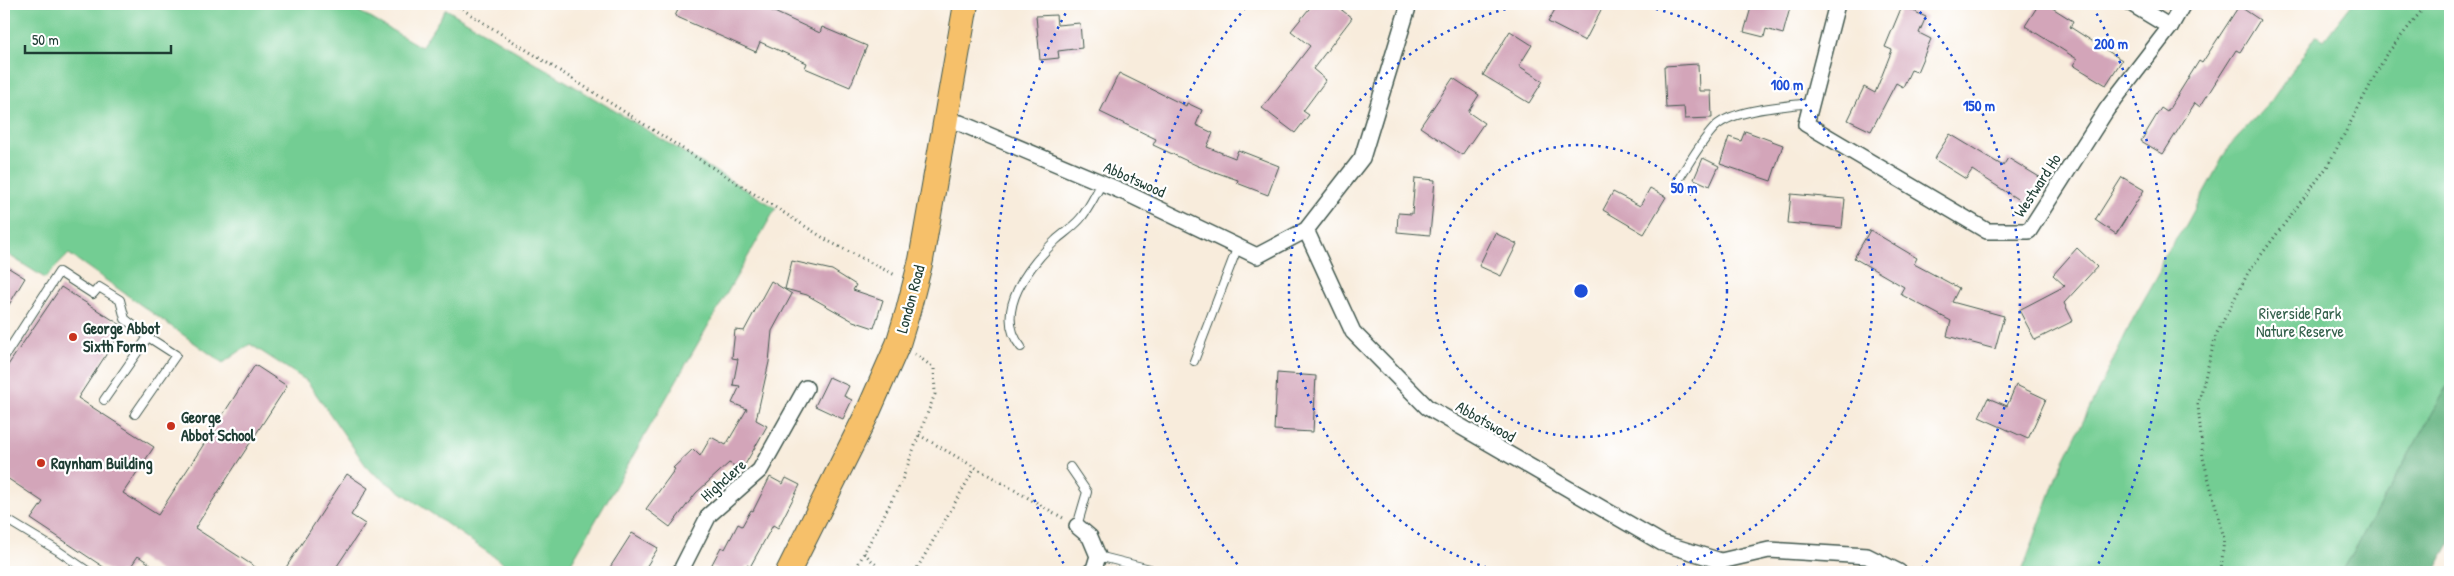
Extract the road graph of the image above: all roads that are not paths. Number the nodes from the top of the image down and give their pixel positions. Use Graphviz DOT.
graph roads {
  1 [pos="966,4"];
  2 [pos="1409,4"];
  3 [pos="1837,4"];
  4 [pos="2132,4"];
  5 [pos="2183,4"];
  6 [pos="2170,27"];
  7 [pos="1812,103"];
  8 [pos="945,121"];
  9 [pos="1678,180"];
  10 [pos="1102,183"];
  11 [pos="1306,230"];
  12 [pos="1238,246"];
  13 [pos="148,337"];
  14 [pos="1021,347"];
  15 [pos="4,357"];
  16 [pos="1194,361"];
  17 [pos="806,388"];
  18 [pos="104,400"];
  19 [pos="135,414"];
  20 [pos="1070,467"];
  21 [pos="4,518"];
  22 [pos="1077,526"];
  23 [pos="1098,556"];
  24 [pos="1150,569"];
  25 [pos="89,572"];
  26 [pos="680,572"];
  27 [pos="788,572"];
  28 [pos="1090,572"];
  29 [pos="1899,572"];
  1 -- 8 [label="main road, London Road"];
  2 -- 11 [label="street, Abbotswood"];
  3 -- 7 [label="street"];
  4 -- 6 [label="street"];
  5 -- 6 [label="street, Westward Ho"];
  6 -- 7 [label="street, Westward Ho"];
  7 -- 9 [label="lane"];
  8 -- 10 [label="street, Abbotswood"];
  8 -- 27 [label="main road, London Road"];
  10 -- 12 [label="street, Abbotswood"];
  10 -- 14 [label="lane"];
  11 -- 12 [label="street, Abbotswood"];
  11 -- 29 [label="street, Abbotswood"];
  12 -- 16 [label="lane"];
  13 -- 15 [label="lane"];
  13 -- 18 [label="lane"];
  13 -- 19 [label="lane"];
  17 -- 26 [label="street, Highclere"];
  20 -- 22 [label="lane"];
  21 -- 25 [label="lane"];
  22 -- 23 [label="street"];
  23 -- 24 [label="lane"];
  23 -- 28 [label="street"];
}
